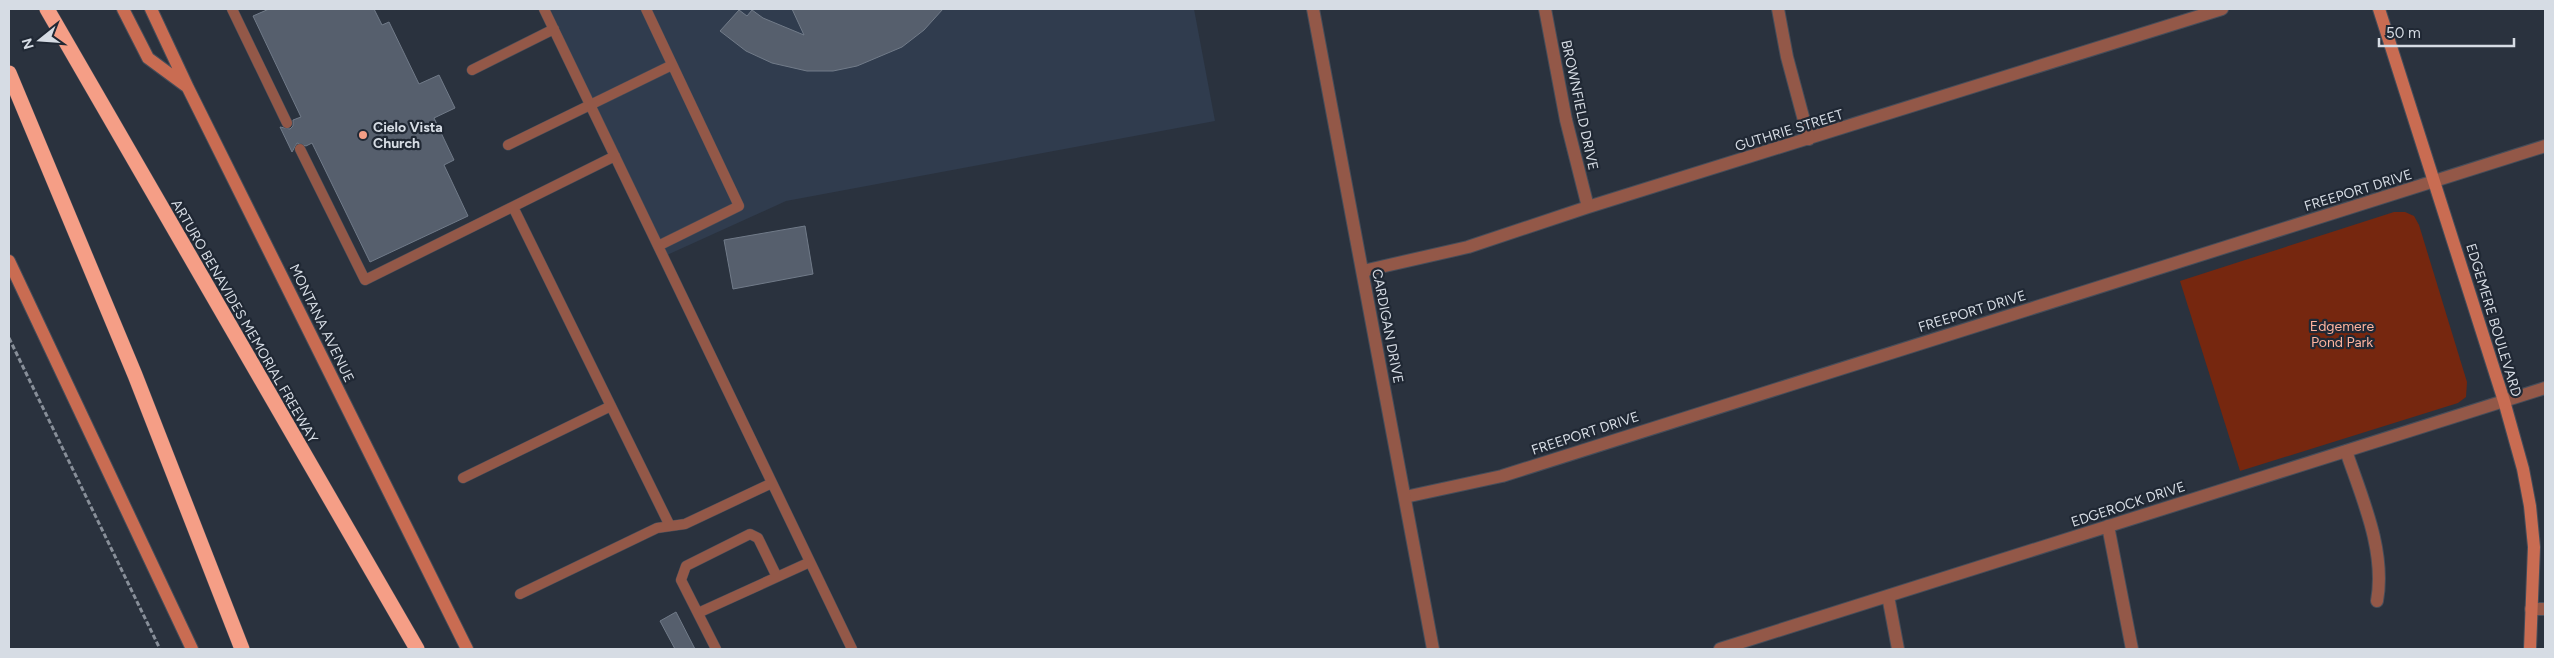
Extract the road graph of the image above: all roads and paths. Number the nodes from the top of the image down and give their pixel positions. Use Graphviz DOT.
graph roads {
  1 [pos="47,9"];
  2 [pos="123,9"];
  3 [pos="154,9"];
  4 [pos="232,9"];
  5 [pos="544,9"];
  6 [pos="646,9"];
  7 [pos="1313,9"];
  8 [pos="1545,9"];
  9 [pos="1778,9"];
  10 [pos="2222,9"];
  11 [pos="2379,9"];
  12 [pos="554,30"];
  13 [pos="672,65"];
  14 [pos="472,70"];
  15 [pos="9,73"];
  16 [pos="188,88"];
  17 [pos="590,105"];
  18 [pos="287,123"];
  19 [pos="1809,139"];
  20 [pos="508,145"];
  21 [pos="2545,146"];
  22 [pos="300,149"];
  23 [pos="615,156"];
  24 [pos="2436,182"];
  25 [pos="513,207"];
  26 [pos="1588,208"];
  27 [pos="658,246"];
  28 [pos="9,261"];
  29 [pos="1363,272"];
  30 [pos="9,338"];
  31 [pos="2545,388"];
  32 [pos="2504,401"];
  33 [pos="611,406"];
  34 [pos="2346,451"];
  35 [pos="463,478"];
  36 [pos="772,483"];
  37 [pos="1405,497"];
  38 [pos="670,526"];
  39 [pos="2108,526"];
  40 [pos="810,562"];
  41 [pos="777,577"];
  42 [pos="520,594"];
  43 [pos="1888,596"];
  44 [pos="2377,601"];
  45 [pos="2530,609"];
  46 [pos="2545,609"];
  47 [pos="698,613"];
  48 [pos="160,649"];
  49 [pos="192,649"];
  50 [pos="242,649"];
  51 [pos="417,649"];
  52 [pos="467,649"];
  53 [pos="716,649"];
  54 [pos="852,649"];
  55 [pos="1433,649"];
  56 [pos="1720,649"];
  57 [pos="1898,649"];
  58 [pos="2132,649"];
  59 [pos="2530,649"];
  1 -- 51 [label="highway, ARTURO BENAVIDES MEMORIAL FREEWAY"];
  2 -- 16 [label="main road"];
  3 -- 16 [label="main road, MONTANA AVENUE"];
  4 -- 18 [label="lane"];
  5 -- 12 [label="lane"];
  6 -- 13 [label="lane"];
  7 -- 29 [label="street, CARDIGAN DRIVE"];
  8 -- 26 [label="street, BROWNFIELD DRIVE"];
  9 -- 19 [label="street"];
  10 -- 19 [label="street, GUTHRIE STREET"];
  11 -- 24 [label="main road, EDGEMERE BOULEVARD"];
  12 -- 14 [label="lane"];
  12 -- 17 [label="lane"];
  13 -- 17 [label="lane"];
  13 -- 27 [label="lane"];
  15 -- 50 [label="highway"];
  16 -- 52 [label="main road, MONTANA AVENUE"];
  17 -- 20 [label="lane"];
  17 -- 23 [label="lane"];
  19 -- 26 [label="street, GUTHRIE STREET"];
  21 -- 24 [label="street, FREEPORT DRIVE"];
  22 -- 25 [label="lane"];
  23 -- 25 [label="lane"];
  23 -- 27 [label="lane"];
  24 -- 32 [label="main road, EDGEMERE BOULEVARD"];
  24 -- 37 [label="street, FREEPORT DRIVE"];
  25 -- 33 [label="lane"];
  26 -- 29 [label="street, GUTHRIE STREET"];
  27 -- 36 [label="lane"];
  28 -- 49 [label="main road"];
  29 -- 37 [label="street, CARDIGAN DRIVE"];
  30 -- 48 [label="path"];
  31 -- 32 [label="street, EDGEROCK DRIVE"];
  32 -- 34 [label="street, EDGEROCK DRIVE"];
  32 -- 45 [label="main road, EDGEMERE BOULEVARD"];
  33 -- 35 [label="lane"];
  33 -- 38 [label="lane"];
  34 -- 39 [label="street, EDGEROCK DRIVE"];
  34 -- 44 [label="street"];
  36 -- 38 [label="lane"];
  36 -- 40 [label="lane"];
  37 -- 55 [label="street, CARDIGAN DRIVE"];
  38 -- 42 [label="lane"];
  39 -- 43 [label="street, EDGEROCK DRIVE"];
  39 -- 58 [label="street"];
  40 -- 41 [label="lane"];
  40 -- 54 [label="lane"];
  41 -- 47 [label="lane"];
  41 -- 47 [label="lane"];
  43 -- 56 [label="street, EDGEROCK DRIVE"];
  43 -- 57 [label="street"];
  45 -- 46 [label="street"];
  45 -- 59 [label="main road, EDGEMERE BOULEVARD"];
  47 -- 53 [label="lane"];
}
